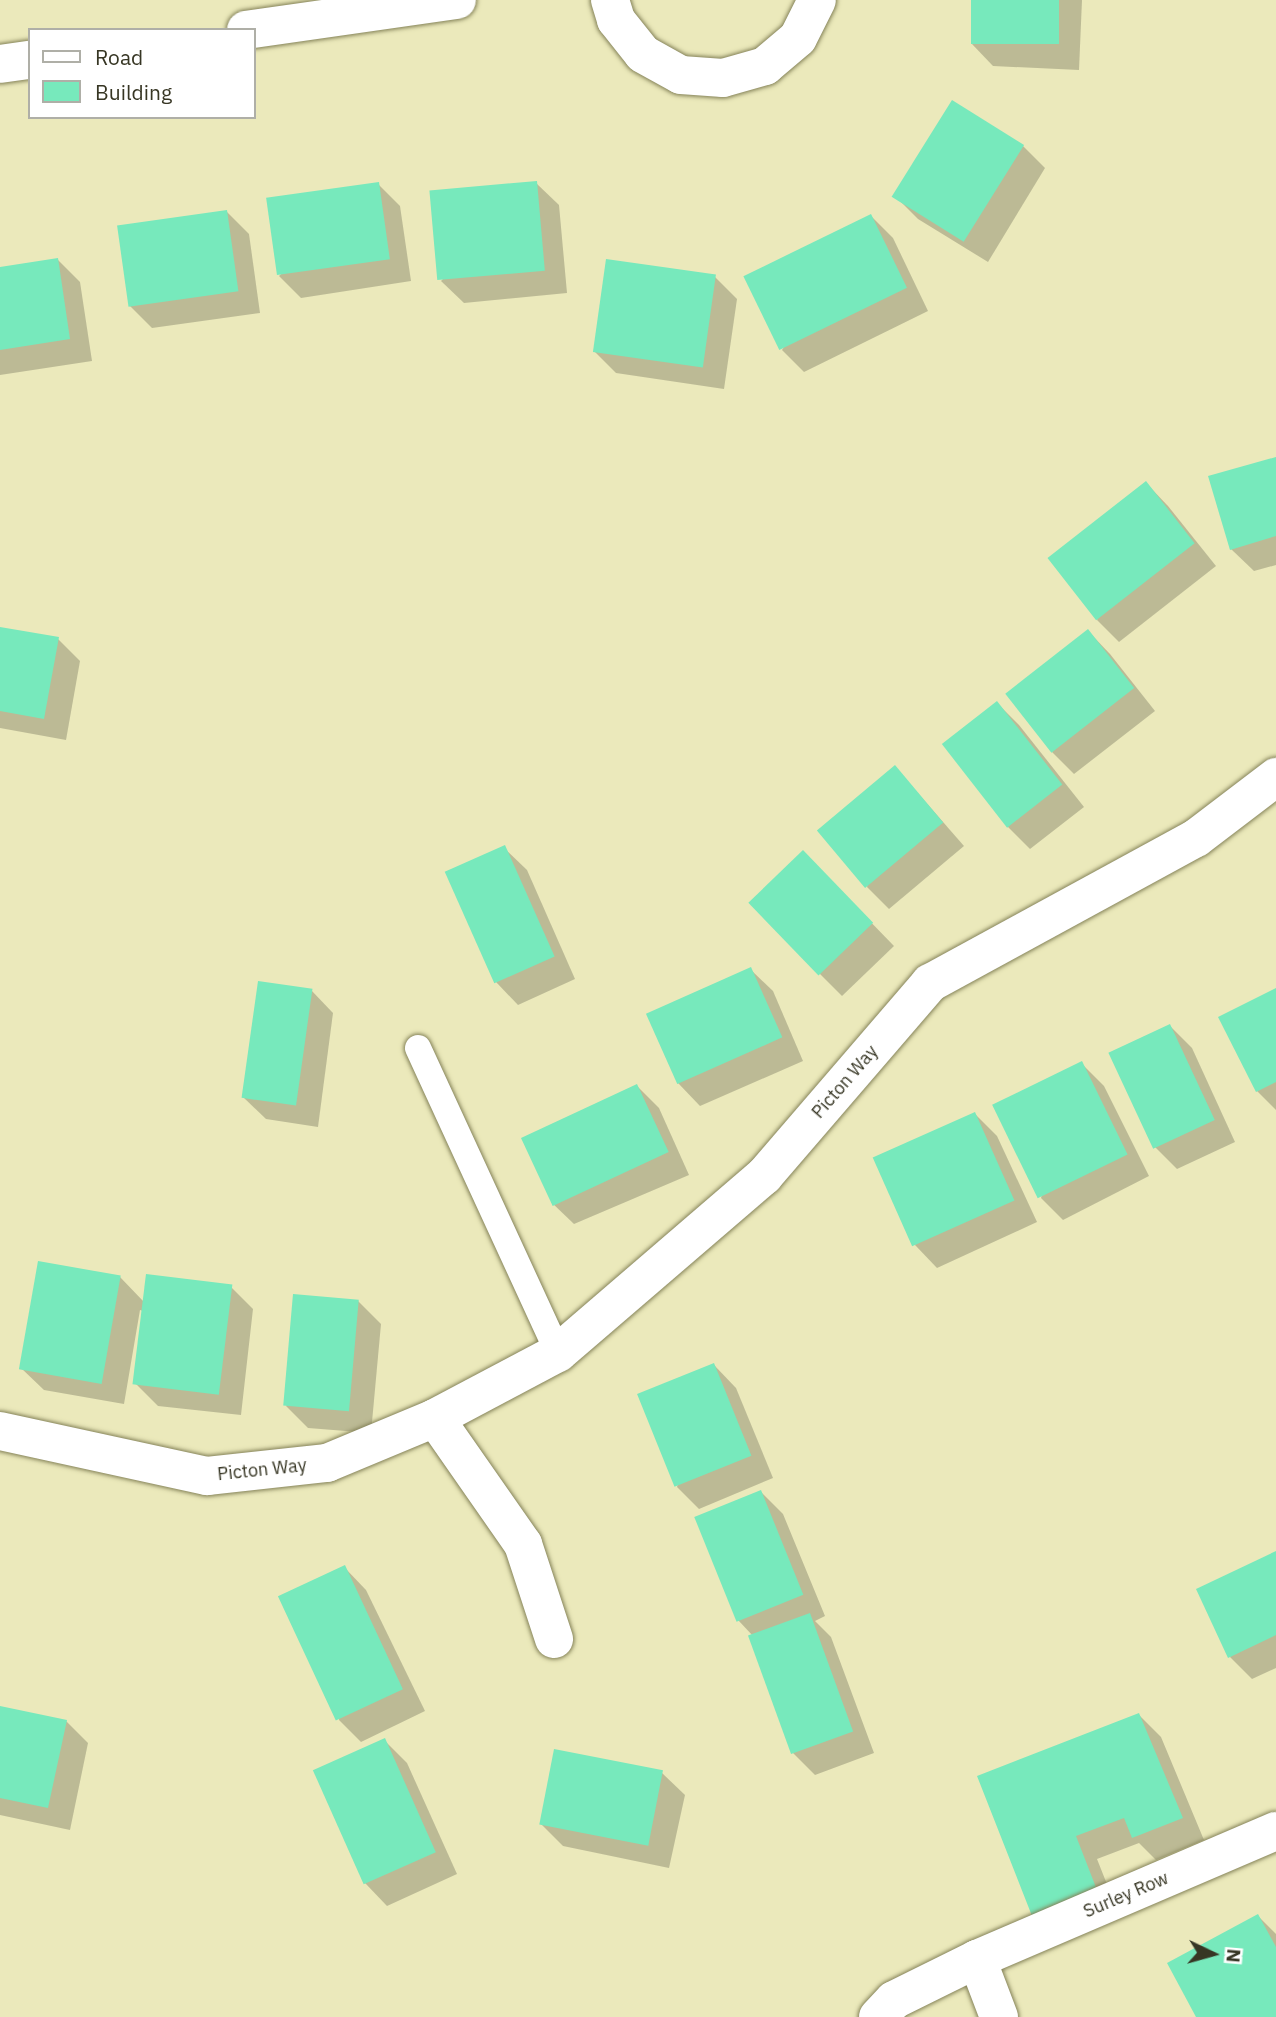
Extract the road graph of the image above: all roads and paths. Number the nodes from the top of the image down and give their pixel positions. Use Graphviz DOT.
graph roads {
  1 [pos="457,0"];
  2 [pos="610,0"];
  3 [pos="817,0"];
  4 [pos="256,29"];
  5 [pos="28,60"];
  6 [pos="0,64"];
  7 [pos="1276,777"];
  8 [pos="418,1048"];
  9 [pos="558,1353"];
  10 [pos="435,1418"];
  11 [pos="0,1432"];
  12 [pos="554,1639"];
  13 [pos="1276,1831"];
  14 [pos="977,1959"];
  15 [pos="878,2017"];
  16 [pos="999,2017"];
  1 -- 4 [label="street"];
  2 -- 3 [label="street"];
  5 -- 6 [label="street"];
  7 -- 9 [label="street, Picton Way"];
  8 -- 9 [label="lane"];
  9 -- 10 [label="street, Picton Way"];
  10 -- 11 [label="street, Picton Way"];
  10 -- 12 [label="street"];
  13 -- 14 [label="street, Surley Row"];
  14 -- 15 [label="street, Surley Row"];
  14 -- 16 [label="street"];
}
